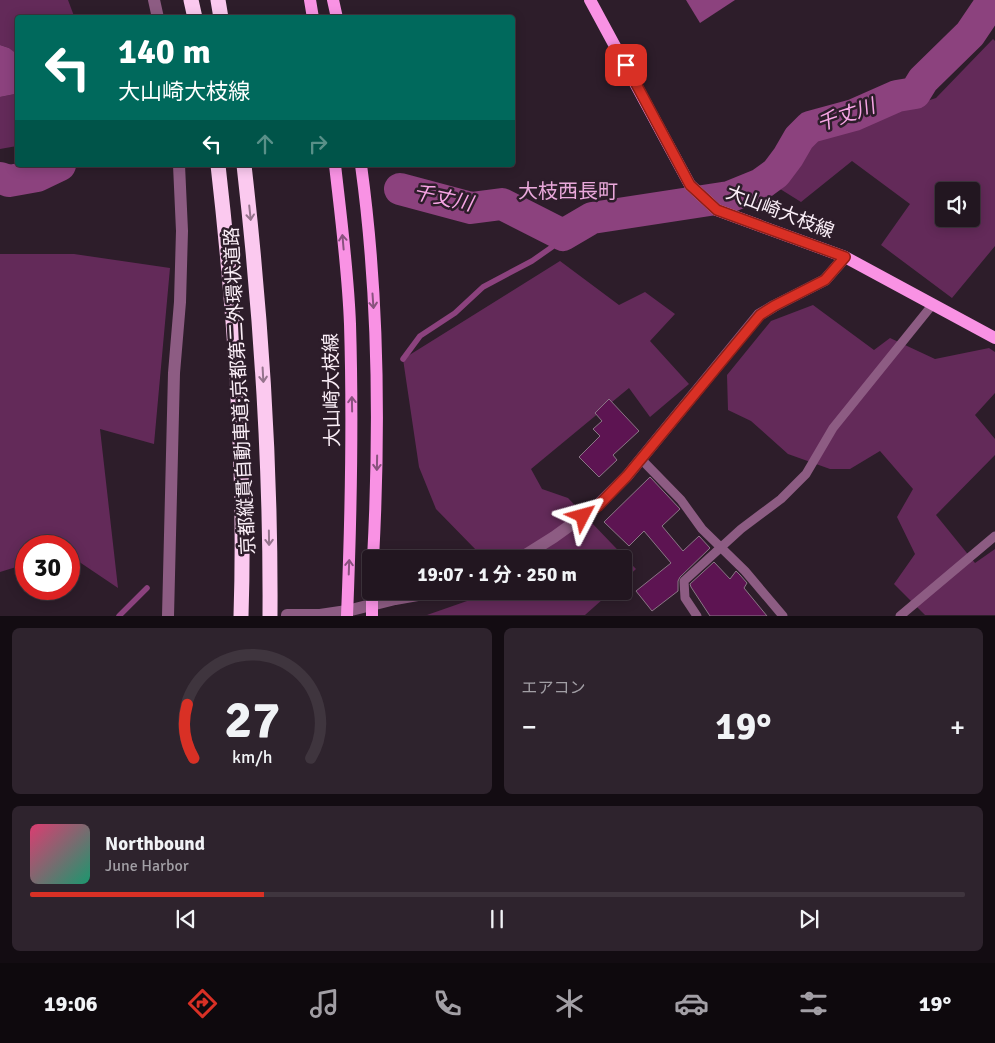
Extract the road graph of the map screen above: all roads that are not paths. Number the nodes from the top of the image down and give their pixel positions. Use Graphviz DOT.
graph roads {
  1 [pos="154,0"];
  2 [pos="192,0"];
  3 [pos="218,0"];
  4 [pos="310,0"];
  5 [pos="333,0"];
  6 [pos="590,0"];
  7 [pos="157,15"];
  8 [pos="194,15"];
  9 [pos="221,15"];
  10 [pos="312,15"];
  11 [pos="336,15"];
  12 [pos="179,167"];
  13 [pos="218,167"];
  14 [pos="244,167"];
  15 [pos="335,167"];
  16 [pos="361,167"];
  17 [pos="845,257"];
  18 [pos="932,304"];
  19 [pos="995,338"];
  20 [pos="640,458"];
  21 [pos="995,536"];
  22 [pos="720,547"];
  23 [pos="373,550"];
  24 [pos="533,550"];
  25 [pos="393,600"];
  26 [pos="372,610"];
  27 [pos="347,613"];
  28 [pos="288,615"];
  29 [pos="168,616"];
  30 [pos="241,616"];
  31 [pos="270,616"];
  32 [pos="697,616"];
  33 [pos="782,616"];
  34 [pos="900,616"];
  1 -- 7 [label="street"];
  2 -- 8 [label="highway"];
  3 -- 9 [label="highway"];
  4 -- 10 [label="main road"];
  5 -- 11 [label="main road"];
  6 -- 17 [label="main road, 大山崎大枝線"];
  12 -- 29 [label="street"];
  13 -- 30 [label="highway, 京都縦貫自動車道;京都第二外環状道路"];
  14 -- 31 [label="highway, 京都縦貫自動車道;京都第二外環状道路, one-way"];
  27 -- 15 [label="main road, 大山崎大枝線, one-way"];
  16 -- 23 [label="main road, one-way"];
  17 -- 18 [label="main road, 大山崎大枝線"];
  17 -- 20 [label="street"];
  18 -- 19 [label="main road, 大山崎大枝線"];
  18 -- 22 [label="lane"];
  20 -- 22 [label="lane"];
  20 -- 24 [label="street"];
  21 -- 34 [label="lane"];
  22 -- 32 [label="lane"];
  22 -- 33 [label="lane"];
  25 -- 26 [label="street"];
  26 -- 27 [label="street"];
  27 -- 28 [label="street"];
}
